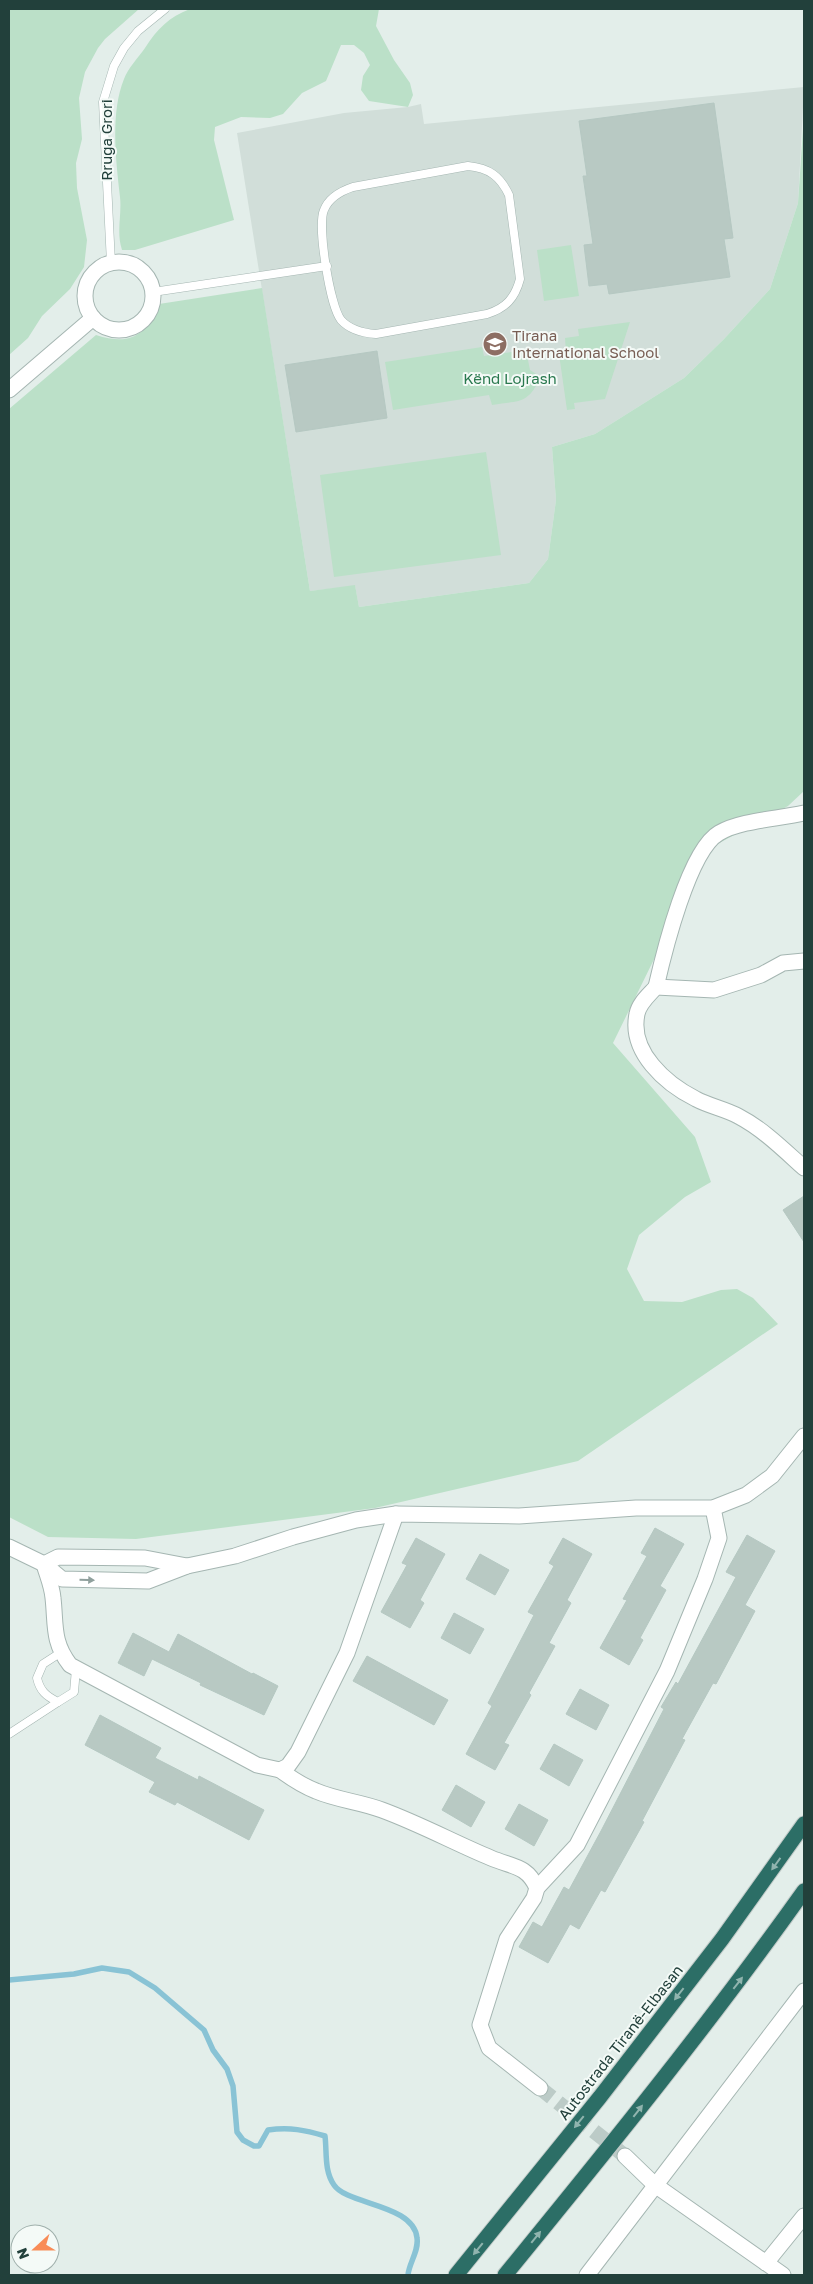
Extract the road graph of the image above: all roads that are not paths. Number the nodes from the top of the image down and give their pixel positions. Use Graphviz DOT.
graph roads {
  1 [pos="165,9"];
  2 [pos="111,263"];
  3 [pos="328,266"];
  4 [pos="153,292"];
  5 [pos="93,318"];
  6 [pos="9,390"];
  7 [pos="804,813"];
  8 [pos="804,961"];
  9 [pos="656,987"];
  10 [pos="804,1168"];
  11 [pos="804,1436"];
  12 [pos="714,1508"];
  13 [pos="396,1514"];
  14 [pos="9,1547"];
  15 [pos="44,1564"];
  16 [pos="187,1566"];
  17 [pos="60,1653"];
  18 [pos="76,1669"];
  19 [pos="58,1702"];
  20 [pos="9,1734"];
  21 [pos="280,1770"];
  22 [pos="804,1824"];
  23 [pos="537,1888"];
  24 [pos="804,1891"];
  25 [pos="804,1991"];
  26 [pos="540,2088"];
  27 [pos="625,2156"];
  28 [pos="656,2186"];
  29 [pos="804,2216"];
  30 [pos="766,2263"];
  31 [pos="456,2275"];
  32 [pos="505,2275"];
  33 [pos="587,2275"];
  34 [pos="783,2275"];
  1 -- 2 [label="lane, Rruga Grori"];
  2 -- 4 [label="street"];
  2 -- 5 [label="street"];
  3 -- 3 [label="lane"];
  3 -- 4 [label="lane"];
  4 -- 5 [label="street"];
  5 -- 6 [label="street"];
  7 -- 9 [label="street"];
  8 -- 9 [label="street"];
  9 -- 10 [label="street"];
  11 -- 12 [label="street"];
  12 -- 13 [label="street"];
  12 -- 23 [label="street"];
  13 -- 16 [label="street"];
  13 -- 21 [label="street"];
  14 -- 15 [label="street"];
  15 -- 16 [label="street"];
  15 -- 16 [label="street, one-way"];
  15 -- 17 [label="street"];
  17 -- 18 [label="street"];
  17 -- 19 [label="lane"];
  18 -- 19 [label="lane"];
  18 -- 21 [label="street"];
  19 -- 20 [label="lane"];
  21 -- 23 [label="street"];
  22 -- 31 [label="highway, Autostrada Tiranë-Elbasan, one-way"];
  23 -- 26 [label="street"];
  32 -- 24 [label="highway, one-way"];
  25 -- 28 [label="street"];
  27 -- 28 [label="street"];
  28 -- 30 [label="street"];
  28 -- 33 [label="street"];
  29 -- 30 [label="street"];
  30 -- 34 [label="street"];
}
